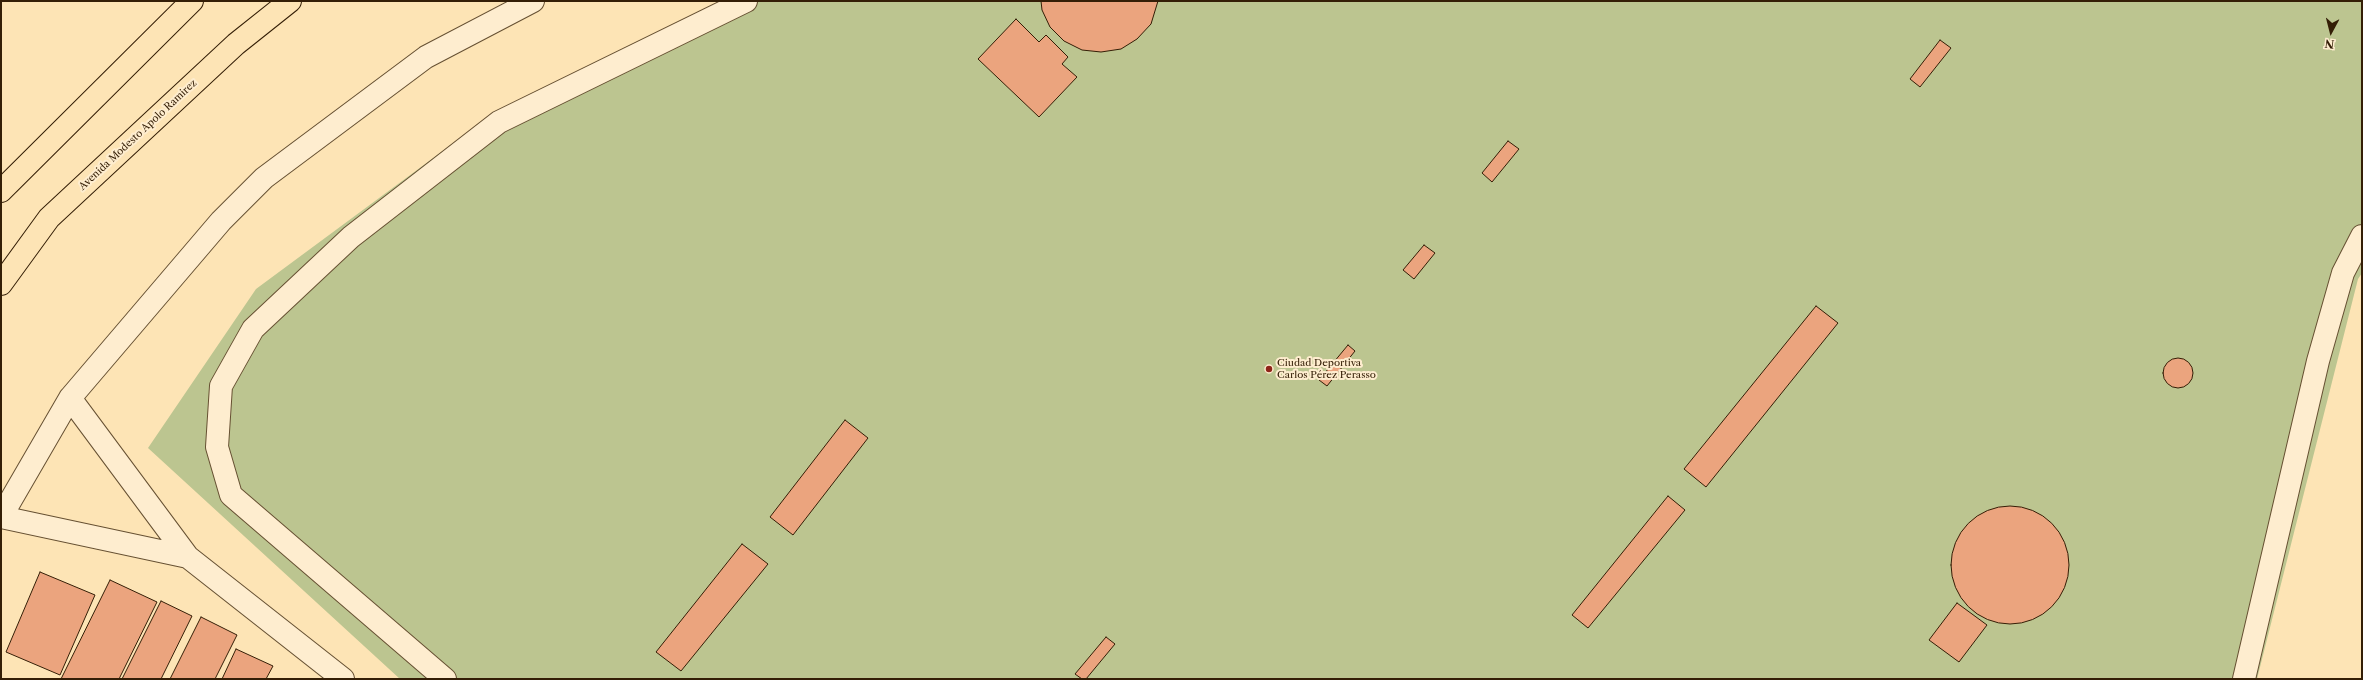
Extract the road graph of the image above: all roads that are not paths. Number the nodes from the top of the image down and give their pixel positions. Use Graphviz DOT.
graph roads {
  1 [pos="192,1"];
  2 [pos="290,1"];
  3 [pos="533,1"];
  4 [pos="746,1"];
  5 [pos="1,191"];
  6 [pos="2362,236"];
  7 [pos="1,284"];
  8 [pos="70,398"];
  9 [pos="1,517"];
  10 [pos="188,557"];
  11 [pos="343,679"];
  12 [pos="445,679"];
  13 [pos="2244,679"];
  1 -- 5 [label="main road"];
  2 -- 7 [label="main road, Avenida Modesto Apolo Ramirez"];
  3 -- 8 [label="street"];
  4 -- 12 [label="street"];
  6 -- 13 [label="street"];
  8 -- 9 [label="street"];
  8 -- 10 [label="street"];
  9 -- 10 [label="street"];
  10 -- 11 [label="street"];
}
